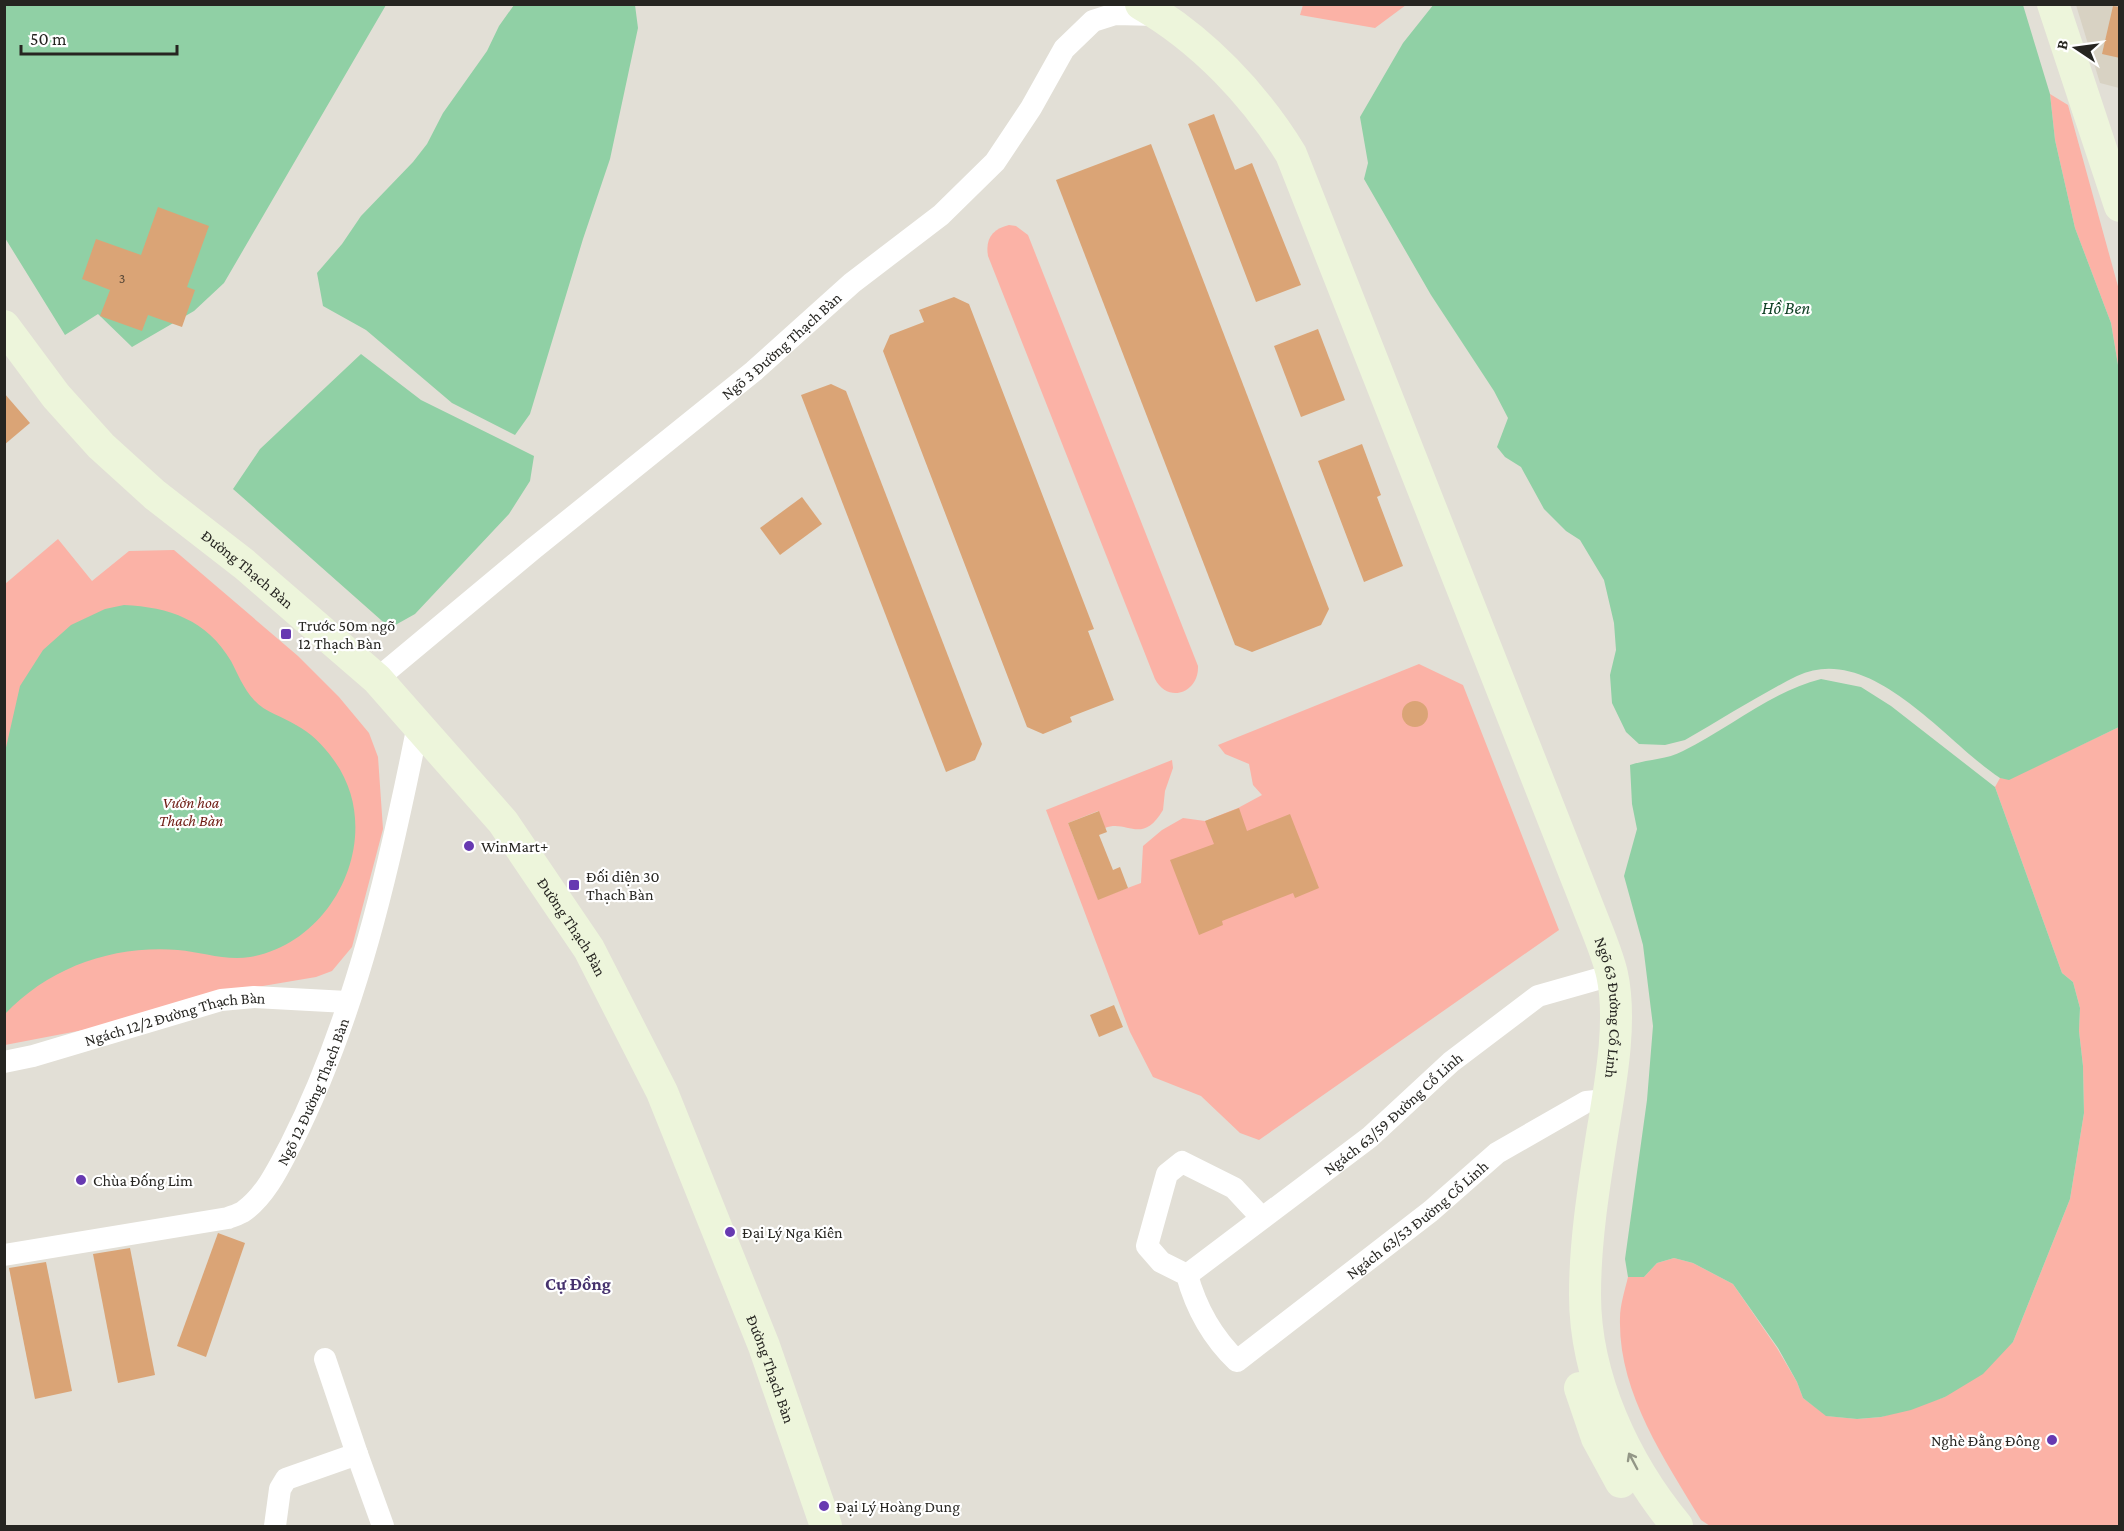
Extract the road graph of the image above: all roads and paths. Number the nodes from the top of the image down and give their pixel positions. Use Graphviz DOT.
graph roads {
  1 [pos="2053,4"];
  2 [pos="1150,10"];
  3 [pos="2120,206"];
  4 [pos="4,326"];
  5 [pos="377,679"];
  6 [pos="418,725"];
  7 [pos="1602,978"];
  8 [pos="347,1002"];
  9 [pos="4,1062"];
  10 [pos="1596,1101"];
  11 [pos="1262,1218"];
  12 [pos="4,1255"];
  13 [pos="1187,1275"];
  14 [pos="325,1359"];
  15 [pos="1607,1433"];
  16 [pos="357,1454"];
  17 [pos="275,1527"];
  18 [pos="383,1527"];
  19 [pos="826,1527"];
  20 [pos="1652,1527"];
  21 [pos="1677,1527"];
  1 -- 3 [label="street"];
  2 -- 5 [label="street, Ngõ 3 Đường Thạch Bàn"];
  2 -- 7 [label="street, Ngõ 63 Đường Cổ Linh"];
  4 -- 5 [label="street, Đường Thạch Bàn"];
  5 -- 6 [label="street, Đường Thạch Bàn"];
  6 -- 8 [label="street, Ngõ 12 Đường Thạch Bàn"];
  6 -- 19 [label="street, Đường Thạch Bàn"];
  7 -- 10 [label="street, Ngõ 63 Đường Cổ Linh"];
  7 -- 11 [label="street, Ngách 63/59 Đường Cổ Linh"];
  8 -- 9 [label="street, Ngách 12/2 Đường Thạch Bàn"];
  8 -- 12 [label="street, Ngõ 12 Đường Thạch Bàn"];
  10 -- 13 [label="street, Ngách 63/53 Đường Cổ Linh"];
  10 -- 15 [label="street, Ngõ 63 Đường Cổ Linh"];
  11 -- 13 [label="street, Ngách 63/59 Đường Cổ Linh"];
  11 -- 13 [label="street"];
  14 -- 16 [label="street"];
  15 -- 20 [label="street, Ngõ 63 Đường Cổ Linh"];
  21 -- 15 [label="street, Ngõ 63 Đường Cổ Linh, one-way"];
  16 -- 17 [label="street"];
  16 -- 18 [label="street"];
}
